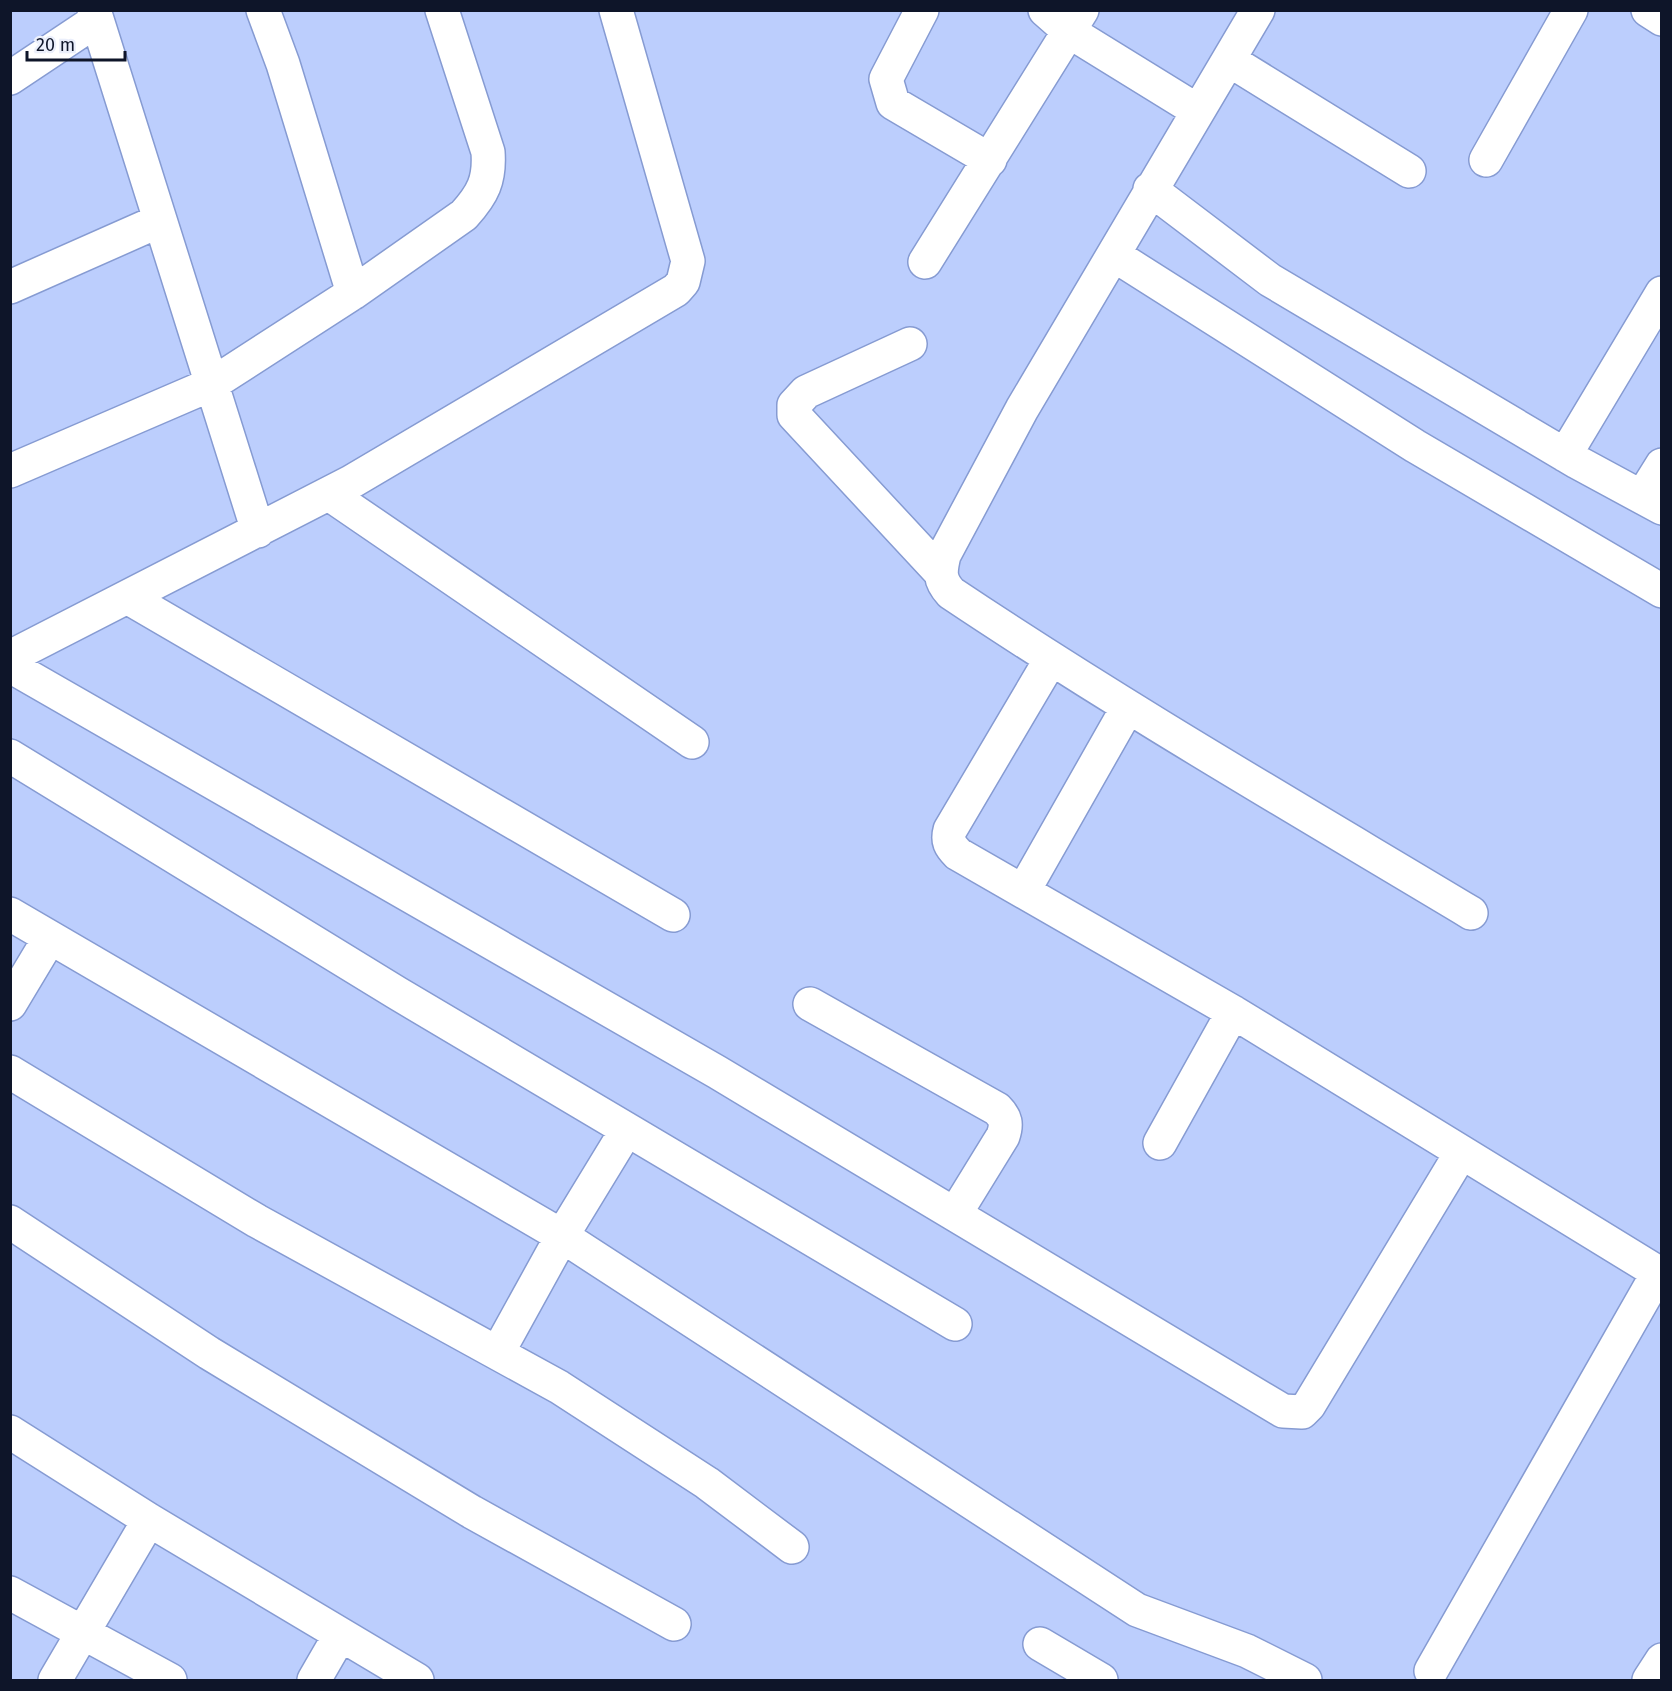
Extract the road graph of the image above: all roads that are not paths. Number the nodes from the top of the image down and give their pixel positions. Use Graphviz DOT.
graph roads {
  1 [pos="263,10"];
  2 [pos="442,10"];
  3 [pos="616,10"];
  4 [pos="922,10"];
  5 [pos="1045,10"];
  6 [pos="1258,10"];
  7 [pos="1571,10"];
  8 [pos="1648,10"];
  9 [pos="95,15"];
  10 [pos="1662,19"];
  11 [pos="1076,21"];
  12 [pos="1229,60"];
  13 [pos="10,78"];
  14 [pos="1198,111"];
  15 [pos="990,160"];
  16 [pos="1486,160"];
  17 [pos="1409,171"];
  18 [pos="1150,189"];
  19 [pos="159,220"];
  20 [pos="1114,255"];
  21 [pos="925,262"];
  22 [pos="10,287"];
  23 [pos="353,293"];
  24 [pos="1661,294"];
  25 [pos="910,344"];
  26 [pos="212,384"];
  27 [pos="1565,455"];
  28 [pos="1662,465"];
  29 [pos="10,471"];
  30 [pos="329,494"];
  31 [pos="1652,502"];
  32 [pos="258,531"];
  33 [pos="939,572"];
  34 [pos="1662,591"];
  35 [pos="127,597"];
  36 [pos="10,657"];
  37 [pos="1051,658"];
  38 [pos="10,666"];
  39 [pos="1128,706"];
  40 [pos="692,742"];
  41 [pos="10,756"];
  42 [pos="1024,890"];
  43 [pos="1471,913"];
  44 [pos="10,914"];
  45 [pos="674,915"];
  46 [pos="49,939"];
  47 [pos="10,1004"];
  48 [pos="810,1004"];
  49 [pos="1233,1012"];
  50 [pos="10,1071"];
  51 [pos="626,1131"];
  52 [pos="1160,1143"];
  53 [pos="1461,1153"];
  54 [pos="955,1214"];
  55 [pos="10,1222"];
  56 [pos="562,1236"];
  57 [pos="1660,1274"];
  58 [pos="955,1324"];
  59 [pos="498,1352"];
  60 [pos="10,1432"];
  61 [pos="149,1520"];
  62 [pos="792,1547"];
  63 [pos="10,1593"];
  64 [pos="674,1624"];
  65 [pos="83,1632"];
  66 [pos="340,1635"];
  67 [pos="1040,1644"];
  68 [pos="1662,1660"];
  69 [pos="1431,1671"];
  70 [pos="56,1680"];
  71 [pos="170,1680"];
  72 [pos="314,1680"];
  73 [pos="417,1680"];
  74 [pos="1101,1680"];
  75 [pos="1305,1680"];
  76 [pos="1649,1680"];
  1 -- 23 [label="street"];
  2 -- 23 [label="street"];
  3 -- 30 [label="street"];
  4 -- 15 [label="street"];
  5 -- 11 [label="street"];
  6 -- 12 [label="street"];
  7 -- 16 [label="street"];
  8 -- 10 [label="street"];
  9 -- 13 [label="street"];
  9 -- 19 [label="street"];
  11 -- 14 [label="street"];
  11 -- 15 [label="street"];
  12 -- 14 [label="street"];
  12 -- 17 [label="street"];
  14 -- 18 [label="street"];
  15 -- 21 [label="street"];
  18 -- 20 [label="street"];
  18 -- 27 [label="street"];
  19 -- 22 [label="street"];
  19 -- 26 [label="street"];
  20 -- 33 [label="street"];
  20 -- 34 [label="street"];
  23 -- 26 [label="street"];
  24 -- 27 [label="street"];
  25 -- 33 [label="street"];
  26 -- 29 [label="street"];
  26 -- 32 [label="street"];
  27 -- 31 [label="street"];
  28 -- 31 [label="street"];
  30 -- 32 [label="street"];
  30 -- 40 [label="street"];
  32 -- 35 [label="street"];
  33 -- 37 [label="street"];
  35 -- 36 [label="street"];
  35 -- 45 [label="street"];
  37 -- 39 [label="street"];
  37 -- 42 [label="street"];
  38 -- 54 [label="street"];
  39 -- 42 [label="street"];
  39 -- 43 [label="street"];
  41 -- 51 [label="street"];
  42 -- 49 [label="street"];
  44 -- 46 [label="street"];
  46 -- 47 [label="street"];
  46 -- 56 [label="street"];
  48 -- 54 [label="street"];
  49 -- 52 [label="street"];
  49 -- 53 [label="street"];
  50 -- 59 [label="street"];
  51 -- 56 [label="street"];
  51 -- 58 [label="street"];
  53 -- 54 [label="street"];
  53 -- 57 [label="street"];
  55 -- 64 [label="street"];
  56 -- 59 [label="street"];
  56 -- 75 [label="street"];
  57 -- 69 [label="street"];
  59 -- 62 [label="street"];
  60 -- 61 [label="street"];
  61 -- 65 [label="street"];
  61 -- 66 [label="street"];
  63 -- 65 [label="street"];
  65 -- 70 [label="street"];
  65 -- 71 [label="street"];
  66 -- 72 [label="street"];
  66 -- 73 [label="street"];
  67 -- 74 [label="street"];
  68 -- 76 [label="street"];
}
